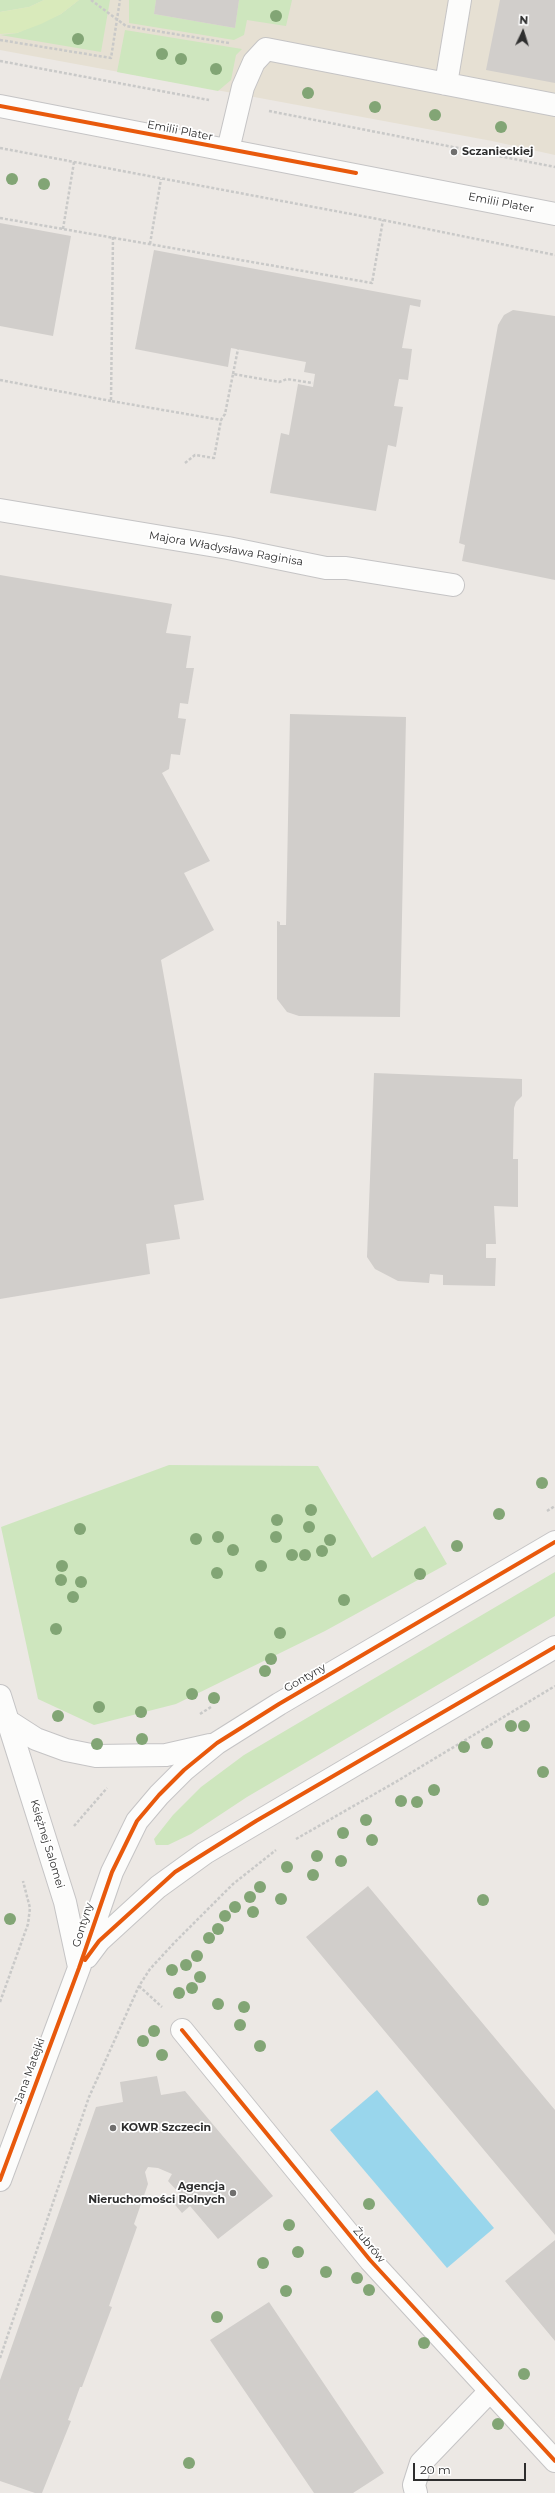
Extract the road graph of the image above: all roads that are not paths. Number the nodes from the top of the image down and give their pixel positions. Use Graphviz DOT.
graph roads {
  1 [pos="460,0"];
  2 [pos="446,84"];
  3 [pos="555,105"];
  4 [pos="0,106"];
  5 [pos="228,150"];
  6 [pos="555,214"];
  7 [pos="0,510"];
  8 [pos="453,585"];
  9 [pos="555,1542"];
  10 [pos="555,1646"];
  11 [pos="0,1696"];
  12 [pos="8,1721"];
  13 [pos="217,1743"];
  14 [pos="79,1968"];
  15 [pos="182,2030"];
  16 [pos="0,2180"];
  17 [pos="490,2391"];
  18 [pos="555,2461"];
  19 [pos="413,2490"];
  1 -- 2 [label="street"];
  2 -- 3 [label="street"];
  2 -- 5 [label="street"];
  4 -- 5 [label="street, Emilii Plater"];
  5 -- 6 [label="street, Emilii Plater"];
  7 -- 8 [label="street, Majora Władysława Raginisa"];
  9 -- 13 [label="street, Gontyny"];
  10 -- 14 [label="street, Gontyny"];
  11 -- 12 [label="street, Księżnej Salomei"];
  12 -- 13 [label="street"];
  12 -- 14 [label="street, Księżnej Salomei"];
  13 -- 14 [label="street, Gontyny"];
  14 -- 16 [label="street, Jana Matejki"];
  15 -- 17 [label="street, Żubrów"];
  17 -- 18 [label="street, Żubrów"];
  17 -- 19 [label="street"];
}
